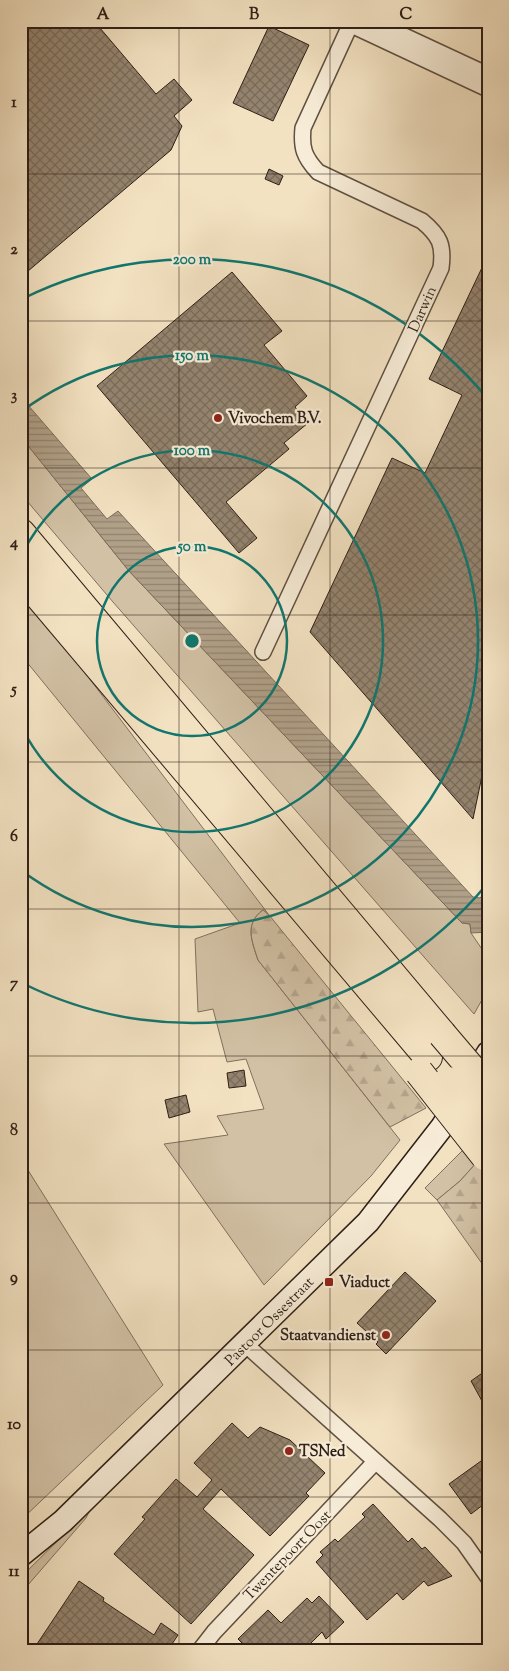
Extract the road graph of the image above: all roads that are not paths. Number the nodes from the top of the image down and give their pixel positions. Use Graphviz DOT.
graph roads {
  1 [pos="372,21"];
  2 [pos="348,22"];
  3 [pos="488,75"];
  4 [pos="488,89"];
  5 [pos="21,533"];
  6 [pos="21,575"];
  7 [pos="263,652"];
  8 [pos="446,1027"];
  9 [pos="488,1053"];
  10 [pos="488,1060"];
  11 [pos="423,1065"];
  12 [pos="488,1088"];
  13 [pos="488,1127"];
  14 [pos="486,1158"];
  15 [pos="245,1344"];
  16 [pos="375,1462"];
  17 [pos="63,1521"];
  18 [pos="21,1555"];
  19 [pos="21,1571"];
  20 [pos="488,1577"];
  21 [pos="200,1650"];
  1 -- 3 [label="street"];
  2 -- 4 [label="street, Darwin"];
  2 -- 7 [label="street, Darwin"];
  5 -- 8 [label="highway"];
  6 -- 11 [label="highway"];
  8 -- 10 [label="highway"];
  8 -- 12 [label="highway, bridge"];
  9 -- 15 [label="main road, Pastoor Ossestraat"];
  11 -- 13 [label="highway, bridge"];
  11 -- 14 [label="highway, bridge"];
  15 -- 16 [label="street"];
  15 -- 17 [label="main road, Pastoor Ossestraat"];
  16 -- 20 [label="street"];
  16 -- 21 [label="street, Twentepoort Oost"];
  17 -- 18 [label="main road, Pastoor Ossestraat"];
  17 -- 19 [label="main road, Pastoor Ossestraat"];
}
